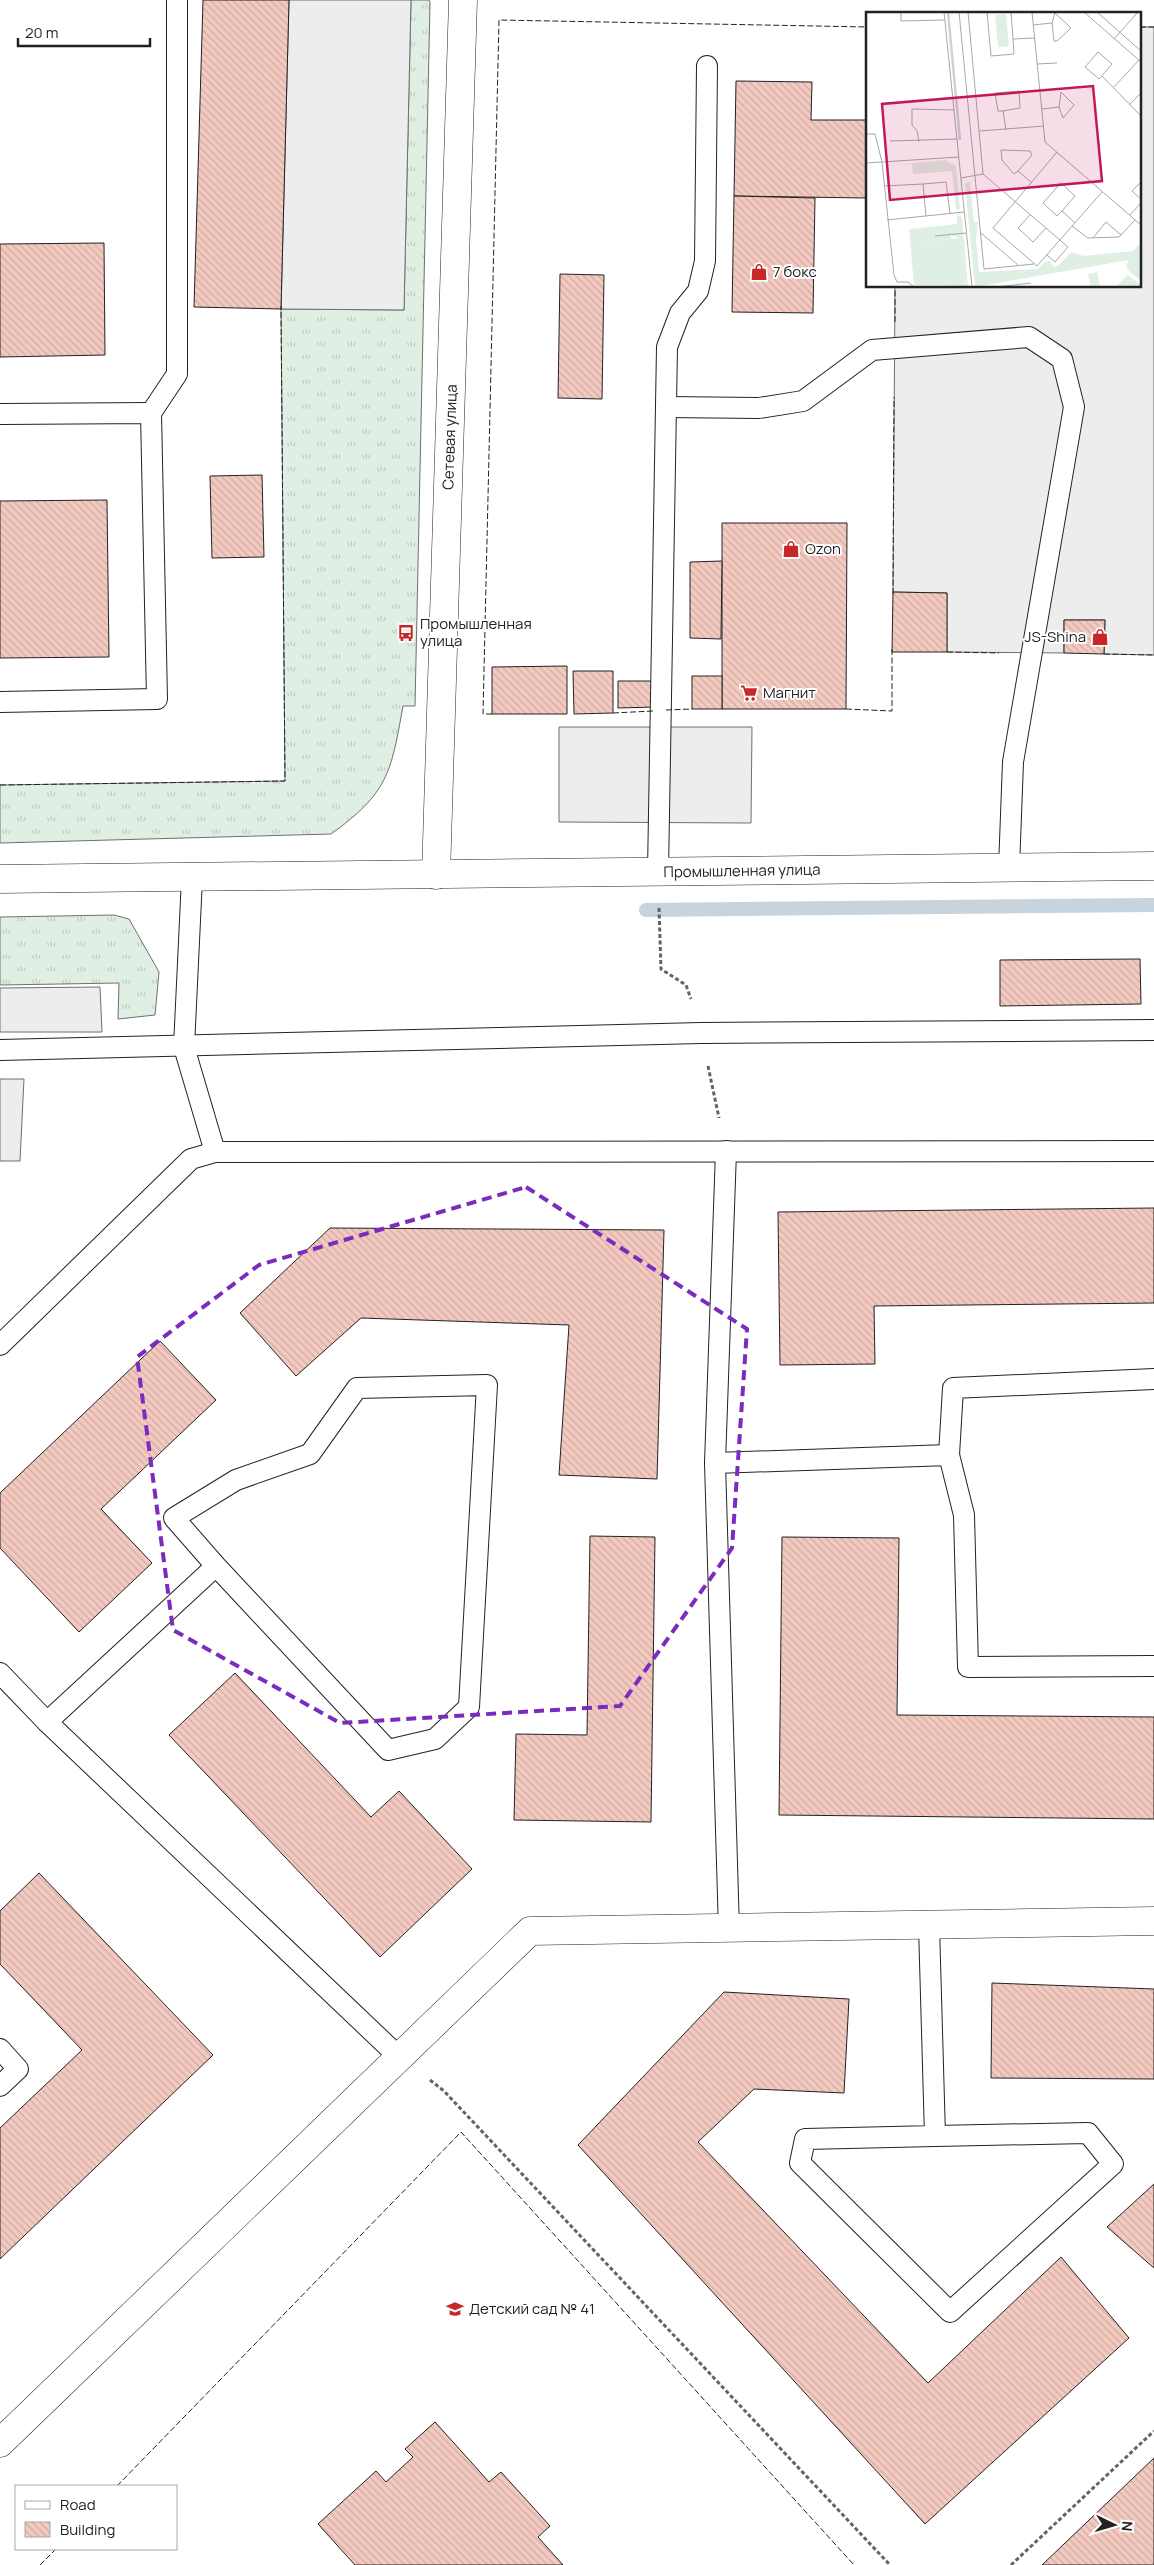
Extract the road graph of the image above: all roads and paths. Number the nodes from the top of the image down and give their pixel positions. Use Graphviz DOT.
graph roads {
  1 [pos="177,0"];
  2 [pos="463,0"];
  3 [pos="707,66"];
  4 [pos="666,407"];
  5 [pos="151,413"];
  6 [pos="0,414"];
  7 [pos="0,702"];
  8 [pos="1154,866"];
  9 [pos="1009,868"];
  10 [pos="658,872"];
  11 [pos="436,875"];
  12 [pos="192,878"];
  13 [pos="0,879"];
  14 [pos="1154,1030"];
  15 [pos="184,1047"];
  16 [pos="0,1050"];
  17 [pos="726,1151"];
  18 [pos="1154,1151"];
  19 [pos="215,1152"];
  20 [pos="0,1345"];
  21 [pos="1154,1379"];
  22 [pos="949,1455"];
  23 [pos="715,1463"];
  24 [pos="216,1566"];
  25 [pos="1154,1666"];
  26 [pos="0,1673"];
  27 [pos="46,1722"];
  28 [pos="1154,1921"];
  29 [pos="929,1926"];
  30 [pos="729,1930"];
  31 [pos="0,2049"];
  32 [pos="399,2057"];
  33 [pos="0,2086"];
  34 [pos="935,2136"];
  35 [pos="1154,2431"];
  36 [pos="0,2443"];
  37 [pos="890,2565"];
  38 [pos="1011,2565"];
  1 -- 5 [label="lane"];
  2 -- 11 [label="street, Сетевая улица"];
  3 -- 4 [label="lane"];
  4 -- 9 [label="lane"];
  4 -- 10 [label="lane"];
  5 -- 6 [label="lane"];
  5 -- 7 [label="lane"];
  8 -- 9 [label="street, Промышленная улица"];
  9 -- 10 [label="street, Промышленная улица"];
  10 -- 11 [label="street, Промышленная улица"];
  11 -- 12 [label="street, Промышленная улица"];
  12 -- 13 [label="street, Промышленная улица"];
  12 -- 15 [label="lane"];
  14 -- 15 [label="lane"];
  15 -- 16 [label="lane"];
  15 -- 19 [label="lane"];
  17 -- 18 [label="lane"];
  17 -- 19 [label="lane"];
  17 -- 23 [label="lane"];
  19 -- 20 [label="lane"];
  21 -- 22 [label="lane"];
  22 -- 23 [label="lane"];
  22 -- 25 [label="lane"];
  23 -- 30 [label="lane"];
  24 -- 24 [label="lane"];
  24 -- 27 [label="lane"];
  26 -- 27 [label="lane"];
  27 -- 32 [label="lane"];
  28 -- 29 [label="street"];
  29 -- 30 [label="street"];
  29 -- 34 [label="lane"];
  30 -- 32 [label="street"];
  31 -- 33 [label="lane"];
  32 -- 36 [label="street"];
  32 -- 37 [label="path"];
  34 -- 34 [label="lane"];
  35 -- 38 [label="path"];
}
